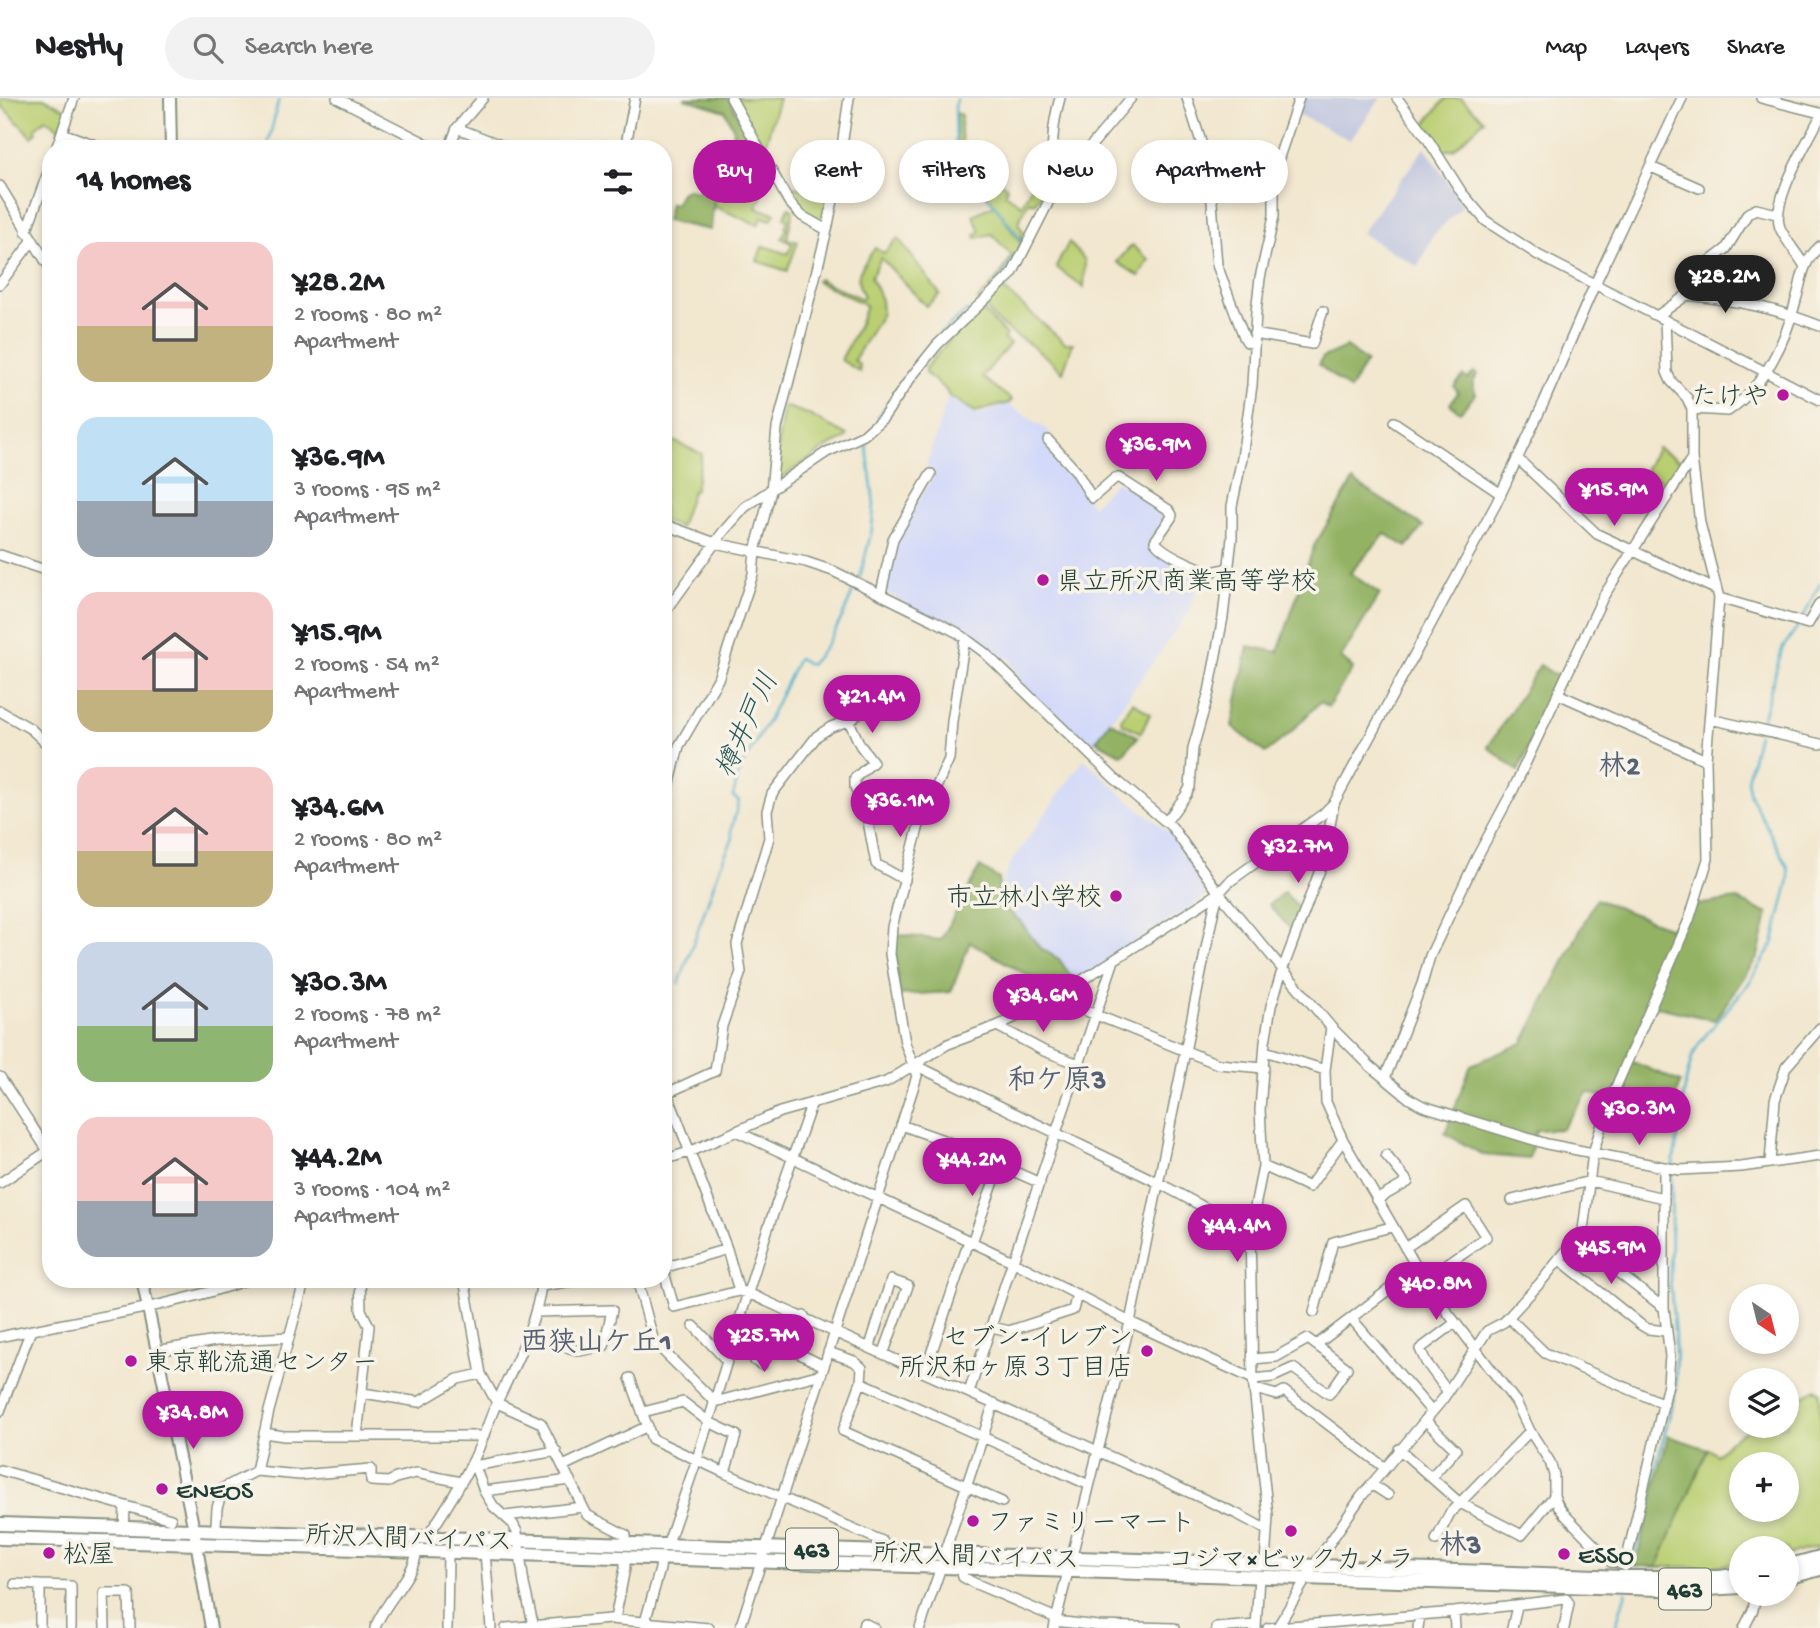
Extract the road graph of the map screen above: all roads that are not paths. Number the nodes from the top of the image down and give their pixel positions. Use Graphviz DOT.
graph roads {
  1 [pos="74,98"];
  2 [pos="170,98"];
  3 [pos="337,98"];
  4 [pos="483,98"];
  5 [pos="635,98"];
  6 [pos="731,98"];
  7 [pos="849,98"];
  8 [pos="1060,98"];
  9 [pos="1131,98"];
  10 [pos="1186,98"];
  11 [pos="1299,98"];
  12 [pos="1397,98"];
  13 [pos="1682,98"];
  14 [pos="1761,98"];
  15 [pos="347,100"];
  16 [pos="1820,115"];
  17 [pos="457,128"];
  18 [pos="62,133"];
  19 [pos="59,140"];
  20 [pos="81,140"];
  21 [pos="171,140"];
  22 [pos="420,140"];
  23 [pos="452,140"];
  24 [pos="488,140"];
  25 [pos="627,140"];
  26 [pos="1053,140"];
  27 [pos="1096,140"];
  28 [pos="1651,167"];
  29 [pos="0,186"];
  30 [pos="42,188"];
  31 [pos="1699,188"];
  32 [pos="1048,203"];
  33 [pos="1777,214"];
  34 [pos="827,230"];
  35 [pos="26,232"];
  36 [pos="32,241"];
  37 [pos="1820,246"];
  38 [pos="42,256"];
  39 [pos="1804,265"];
  40 [pos="0,284"];
  41 [pos="1595,284"];
  42 [pos="1687,295"];
  43 [pos="1323,311"];
  44 [pos="1792,315"];
  45 [pos="1661,318"];
  46 [pos="1820,326"];
  47 [pos="1254,339"];
  48 [pos="1767,373"];
  49 [pos="1820,400"];
  50 [pos="1692,409"];
  51 [pos="1394,422"];
  52 [pos="1048,440"];
  53 [pos="1692,457"];
  54 [pos="1517,458"];
  55 [pos="931,474"];
  56 [pos="771,491"];
  57 [pos="1500,494"];
  58 [pos="672,527"];
  59 [pos="715,543"];
  60 [pos="755,551"];
  61 [pos="1632,551"];
  62 [pos="0,555"];
  63 [pos="1228,568"];
  64 [pos="42,569"];
  65 [pos="881,593"];
  66 [pos="1718,594"];
  67 [pos="672,603"];
  68 [pos="1820,603"];
  69 [pos="965,638"];
  70 [pos="1558,694"];
  71 [pos="868,702"];
  72 [pos="0,710"];
  73 [pos="1710,719"];
  74 [pos="849,720"];
  75 [pos="42,739"];
  76 [pos="1820,744"];
  77 [pos="1706,760"];
  78 [pos="672,774"];
  79 [pos="1334,803"];
  80 [pos="1166,822"];
  81 [pos="905,880"];
  82 [pos="1219,893"];
  83 [pos="1113,962"];
  84 [pos="1282,971"];
  85 [pos="1054,998"];
  86 [pos="1095,1014"];
  87 [pos="996,1026"];
  88 [pos="1331,1027"];
  89 [pos="1820,1028"];
  90 [pos="1185,1049"];
  91 [pos="1265,1051"];
  92 [pos="913,1064"];
  93 [pos="1079,1064"];
  94 [pos="1264,1068"];
  95 [pos="1325,1070"];
  96 [pos="0,1077"];
  97 [pos="1385,1078"];
  98 [pos="672,1091"];
  99 [pos="672,1105"];
  100 [pos="811,1105"];
  101 [pos="677,1117"];
  102 [pos="672,1118"];
  103 [pos="901,1125"];
  104 [pos="736,1131"];
  105 [pos="1056,1134"];
  106 [pos="42,1138"];
  107 [pos="1343,1140"];
  108 [pos="689,1152"];
  109 [pos="1592,1153"];
  110 [pos="42,1155"];
  111 [pos="1386,1155"];
  112 [pos="1820,1156"];
  113 [pos="672,1157"];
  114 [pos="794,1158"];
  115 [pos="1770,1162"];
  116 [pos="1000,1165"];
  117 [pos="1263,1167"];
  118 [pos="1664,1168"];
  119 [pos="1590,1181"];
  120 [pos="1157,1182"];
  121 [pos="0,1183"];
  122 [pos="1040,1183"];
  123 [pos="878,1198"];
  124 [pos="1663,1198"];
  125 [pos="1376,1200"];
  126 [pos="1512,1200"];
  127 [pos="1391,1227"];
  128 [pos="1251,1232"];
  129 [pos="1576,1240"];
  130 [pos="970,1241"];
  131 [pos="1405,1248"];
  132 [pos="727,1249"];
  133 [pos="1559,1259"];
  134 [pos="1014,1262"];
  135 [pos="672,1266"];
  136 [pos="1417,1268"];
  137 [pos="1425,1279"];
  138 [pos="144,1288"];
  139 [pos="220,1288"];
  140 [pos="303,1288"];
  141 [pos="360,1288"];
  142 [pos="466,1288"];
  143 [pos="541,1288"];
  144 [pos="639,1288"];
  145 [pos="668,1288"];
  146 [pos="744,1292"];
  147 [pos="1077,1294"];
  148 [pos="147,1308"];
  149 [pos="1664,1308"];
  150 [pos="536,1312"];
  151 [pos="1314,1312"];
  152 [pos="804,1317"];
  153 [pos="1508,1317"];
  154 [pos="1351,1318"];
  155 [pos="1130,1322"];
  156 [pos="1455,1323"];
  157 [pos="739,1324"];
  158 [pos="694,1326"];
  159 [pos="992,1326"];
  160 [pos="31,1330"];
  161 [pos="835,1330"];
  162 [pos="1666,1331"];
  163 [pos="763,1336"];
  164 [pos="0,1337"];
  165 [pos="289,1337"];
  166 [pos="528,1337"];
  167 [pos="1316,1345"];
  168 [pos="870,1346"];
  169 [pos="791,1349"];
  170 [pos="1475,1349"];
  171 [pos="156,1351"];
  172 [pos="828,1352"];
  173 [pos="884,1352"];
  174 [pos="1252,1359"];
  175 [pos="727,1361"];
  176 [pos="762,1365"];
  177 [pos="823,1370"];
  178 [pos="925,1371"];
  179 [pos="481,1374"];
  180 [pos="630,1378"];
  181 [pos="861,1382"];
  182 [pos="1254,1384"];
  183 [pos="969,1392"];
  184 [pos="1448,1392"];
  185 [pos="363,1393"];
  186 [pos="715,1402"];
  187 [pos="497,1403"];
  188 [pos="994,1403"];
  189 [pos="1664,1404"];
  190 [pos="0,1411"];
  191 [pos="643,1412"];
  192 [pos="1432,1412"];
  193 [pos="1425,1420"];
  194 [pos="709,1422"];
  195 [pos="648,1426"];
  196 [pos="1530,1431"];
  197 [pos="264,1433"];
  198 [pos="357,1436"];
  199 [pos="484,1436"];
  200 [pos="982,1437"];
  201 [pos="1399,1449"];
  202 [pos="1097,1450"];
  203 [pos="556,1451"];
  204 [pos="697,1458"];
  205 [pos="473,1463"];
  206 [pos="563,1466"];
  207 [pos="1384,1467"];
  208 [pos="0,1470"];
  209 [pos="256,1471"];
  210 [pos="725,1474"];
  211 [pos="1431,1477"];
  212 [pos="570,1480"];
  213 [pos="461,1482"];
  214 [pos="1371,1483"];
  215 [pos="1089,1485"];
  216 [pos="966,1486"];
  217 [pos="484,1491"];
  218 [pos="1388,1494"];
  219 [pos="1554,1496"];
  220 [pos="781,1499"];
  221 [pos="1002,1502"];
  222 [pos="1460,1503"];
  223 [pos="583,1507"];
  224 [pos="125,1508"];
  225 [pos="505,1516"];
  226 [pos="171,1520"];
  227 [pos="0,1524"];
  228 [pos="216,1525"];
  229 [pos="124,1530"];
  230 [pos="1266,1531"];
  231 [pos="195,1537"];
  232 [pos="427,1537"];
  233 [pos="0,1538"];
  234 [pos="1436,1540"];
  235 [pos="518,1547"];
  236 [pos="417,1550"];
  237 [pos="626,1550"];
  238 [pos="448,1551"];
  239 [pos="485,1552"];
  240 [pos="664,1552"];
  241 [pos="891,1552"];
  242 [pos="764,1554"];
  243 [pos="1820,1557"];
  244 [pos="942,1561"];
  245 [pos="1626,1563"];
  246 [pos="1799,1563"];
  247 [pos="1265,1564"];
  248 [pos="1070,1565"];
  249 [pos="961,1567"];
  250 [pos="1820,1569"];
  251 [pos="1310,1572"];
  252 [pos="1799,1575"];
  253 [pos="1259,1576"];
  254 [pos="1729,1576"];
  255 [pos="1625,1581"];
  256 [pos="15,1584"];
  257 [pos="1537,1584"];
  258 [pos="40,1585"];
  259 [pos="1729,1588"];
  260 [pos="1536,1602"];
  261 [pos="1517,1606"];
  262 [pos="1754,1606"];
  263 [pos="1454,1612"];
  264 [pos="1420,1614"];
  265 [pos="611,1622"];
  266 [pos="1055,1622"];
  267 [pos="1385,1623"];
  268 [pos="646,1624"];
  269 [pos="1355,1625"];
  270 [pos="1256,1626"];
  271 [pos="1316,1626"];
  272 [pos="534,1627"];
  273 [pos="40,1628"];
  274 [pos="71,1628"];
  275 [pos="105,1628"];
  276 [pos="131,1628"];
  277 [pos="211,1628"];
  278 [pos="375,1628"];
  279 [pos="447,1628"];
  280 [pos="491,1628"];
  281 [pos="506,1628"];
  282 [pos="709,1628"];
  283 [pos="740,1628"];
  284 [pos="863,1628"];
  285 [pos="874,1628"];
  286 [pos="920,1628"];
  287 [pos="1174,1628"];
  288 [pos="1216,1628"];
  289 [pos="1274,1628"];
  290 [pos="1418,1628"];
  291 [pos="1455,1628"];
  292 [pos="1512,1628"];
  293 [pos="1564,1628"];
  294 [pos="1744,1628"];
  1 -- 18 [label="street"];
  2 -- 21 [label="main road"];
  3 -- 15 [label="street"];
  4 -- 17 [label="street"];
  5 -- 25 [label="street"];
  6 -- 34 [label="street"];
  7 -- 34 [label="street"];
  8 -- 26 [label="street"];
  9 -- 27 [label="street"];
  10 -- 47 [label="street"];
  11 -- 47 [label="street"];
  12 -- 41 [label="street"];
  13 -- 28 [label="street"];
  14 -- 16 [label="street"];
  15 -- 22 [label="street"];
  16 -- 33 [label="street"];
  17 -- 23 [label="street"];
  17 -- 24 [label="street"];
  18 -- 19 [label="street"];
  18 -- 20 [label="street"];
  28 -- 31 [label="street"];
  28 -- 41 [label="street"];
  29 -- 35 [label="street"];
  30 -- 35 [label="street"];
  32 -- 56 [label="street"];
  33 -- 39 [label="street"];
  33 -- 42 [label="street"];
  34 -- 56 [label="street"];
  35 -- 36 [label="street"];
  36 -- 38 [label="street"];
  36 -- 40 [label="street"];
  37 -- 39 [label="street"];
  39 -- 44 [label="street"];
  41 -- 45 [label="street"];
  41 -- 54 [label="street"];
  42 -- 44 [label="street"];
  42 -- 45 [label="street"];
  43 -- 47 [label="street"];
  44 -- 46 [label="street"];
  44 -- 48 [label="street"];
  45 -- 48 [label="street"];
  45 -- 50 [label="street"];
  47 -- 63 [label="street"];
  48 -- 49 [label="street"];
  48 -- 50 [label="street"];
  50 -- 53 [label="street"];
  51 -- 57 [label="street"];
  52 -- 63 [label="street"];
  53 -- 61 [label="street"];
  53 -- 66 [label="street"];
  54 -- 57 [label="street"];
  54 -- 61 [label="street"];
  55 -- 65 [label="street"];
  56 -- 59 [label="street"];
  56 -- 60 [label="street"];
  57 -- 79 [label="street"];
  58 -- 59 [label="street"];
  59 -- 60 [label="street"];
  59 -- 67 [label="street"];
  60 -- 65 [label="street"];
  60 -- 78 [label="street"];
  61 -- 66 [label="street"];
  61 -- 70 [label="street"];
  62 -- 64 [label="street"];
  63 -- 80 [label="street"];
  65 -- 69 [label="street"];
  66 -- 68 [label="street"];
  66 -- 73 [label="street"];
  69 -- 80 [label="street"];
  69 -- 81 [label="street"];
  70 -- 77 [label="street"];
  70 -- 97 [label="street"];
  71 -- 74 [label="street"];
  72 -- 75 [label="street"];
  73 -- 76 [label="street"];
  73 -- 77 [label="street"];
  74 -- 81 [label="street"];
  74 -- 98 [label="street"];
  77 -- 109 [label="street"];
  79 -- 82 [label="street"];
  79 -- 84 [label="street"];
  80 -- 82 [label="street"];
  81 -- 92 [label="street"];
  82 -- 83 [label="street"];
  82 -- 84 [label="street"];
  82 -- 90 [label="street"];
  83 -- 85 [label="street"];
  83 -- 86 [label="street"];
  84 -- 88 [label="street"];
  84 -- 91 [label="street"];
  85 -- 86 [label="street"];
  85 -- 87 [label="street"];
  86 -- 90 [label="street"];
  86 -- 93 [label="street"];
  87 -- 92 [label="street"];
  87 -- 93 [label="street"];
  88 -- 95 [label="street"];
  88 -- 97 [label="street"];
  89 -- 115 [label="street"];
  90 -- 94 [label="street"];
  90 -- 120 [label="street"];
  91 -- 94 [label="street"];
  91 -- 95 [label="street"];
  92 -- 100 [label="street"];
  92 -- 103 [label="street"];
  92 -- 105 [label="street"];
  93 -- 105 [label="street"];
  94 -- 117 [label="street"];
  95 -- 107 [label="street"];
  96 -- 106 [label="street"];
  97 -- 109 [label="street"];
  99 -- 101 [label="street"];
  100 -- 104 [label="street"];
  100 -- 114 [label="street"];
  101 -- 102 [label="street"];
  101 -- 108 [label="street"];
  103 -- 116 [label="street"];
  103 -- 123 [label="street"];
  104 -- 108 [label="street"];
  104 -- 114 [label="street"];
  105 -- 120 [label="street"];
  105 -- 122 [label="street"];
  107 -- 117 [label="street"];
  107 -- 125 [label="street"];
  108 -- 113 [label="street"];
  108 -- 132 [label="street"];
  109 -- 118 [label="street"];
  109 -- 119 [label="street"];
  110 -- 121 [label="street"];
  111 -- 125 [label="street"];
  112 -- 115 [label="street"];
  114 -- 123 [label="street"];
  114 -- 146 [label="street"];
  115 -- 118 [label="street"];
  116 -- 122 [label="street"];
  116 -- 130 [label="street"];
  117 -- 128 [label="street"];
  118 -- 124 [label="street"];
  119 -- 124 [label="street"];
  119 -- 126 [label="street"];
  119 -- 129 [label="street"];
  120 -- 128 [label="street"];
  120 -- 155 [label="street"];
  122 -- 134 [label="street"];
  123 -- 130 [label="street"];
  123 -- 161 [label="street"];
  124 -- 149 [label="street"];
  125 -- 127 [label="street"];
  127 -- 131 [label="street"];
  127 -- 151 [label="street"];
  128 -- 174 [label="street"];
  129 -- 133 [label="street"];
  129 -- 149 [label="street"];
  130 -- 134 [label="street"];
  130 -- 178 [label="street"];
  131 -- 136 [label="street"];
  131 -- 137 [label="street"];
  132 -- 135 [label="street"];
  132 -- 146 [label="street"];
  133 -- 153 [label="street"];
  133 -- 162 [label="street"];
  134 -- 147 [label="street"];
  134 -- 159 [label="street"];
  136 -- 137 [label="street"];
  136 -- 154 [label="street"];
  137 -- 156 [label="street"];
  138 -- 148 [label="main road"];
  139 -- 148 [label="street"];
  140 -- 165 [label="street"];
  141 -- 185 [label="street"];
  142 -- 179 [label="street"];
  143 -- 150 [label="street"];
  144 -- 186 [label="street"];
  145 -- 146 [label="street"];
  146 -- 152 [label="street"];
  146 -- 157 [label="street"];
  147 -- 155 [label="street"];
  147 -- 159 [label="street"];
  148 -- 160 [label="street"];
  148 -- 171 [label="main road"];
  149 -- 162 [label="street"];
  150 -- 166 [label="street"];
  150 -- 166 [label="street"];
  152 -- 161 [label="street"];
  152 -- 169 [label="street"];
  153 -- 170 [label="street"];
  153 -- 189 [label="street"];
  154 -- 167 [label="street"];
  154 -- 192 [label="street"];
  155 -- 182 [label="street"];
  155 -- 202 [label="street"];
  156 -- 170 [label="street"];
  156 -- 184 [label="street"];
  157 -- 163 [label="street"];
  157 -- 175 [label="street"];
  158 -- 175 [label="street"];
  159 -- 183 [label="street"];
  160 -- 164 [label="street"];
  160 -- 190 [label="street"];
  161 -- 168 [label="street"];
  161 -- 172 [label="street"];
  162 -- 189 [label="street"];
  163 -- 169 [label="street"];
  163 -- 176 [label="street"];
  165 -- 171 [label="street"];
  165 -- 197 [label="street"];
  166 -- 187 [label="street"];
  167 -- 174 [label="street"];
  167 -- 182 [label="street"];
  168 -- 173 [label="street"];
  168 -- 173 [label="street"];
  169 -- 177 [label="street"];
  170 -- 184 [label="street"];
  170 -- 196 [label="street"];
  171 -- 231 [label="main road"];
  172 -- 177 [label="street"];
  172 -- 181 [label="street"];
  173 -- 178 [label="street"];
  174 -- 182 [label="street"];
  175 -- 186 [label="street"];
  177 -- 186 [label="street"];
  177 -- 220 [label="street"];
  178 -- 183 [label="street"];
  179 -- 185 [label="street"];
  179 -- 187 [label="street"];
  180 -- 191 [label="street"];
  181 -- 200 [label="street"];
  181 -- 216 [label="street"];
  182 -- 207 [label="street"];
  182 -- 230 [label="street"];
  183 -- 188 [label="street"];
  184 -- 192 [label="street"];
  185 -- 198 [label="street"];
  186 -- 194 [label="street"];
  187 -- 199 [label="street"];
  187 -- 203 [label="street"];
  188 -- 200 [label="street"];
  188 -- 202 [label="street"];
  189 -- 245 [label="street"];
  191 -- 194 [label="street"];
  191 -- 195 [label="street"];
  192 -- 193 [label="street"];
  193 -- 201 [label="street"];
  193 -- 211 [label="street"];
  194 -- 204 [label="street"];
  194 -- 210 [label="street"];
  195 -- 204 [label="street"];
  195 -- 206 [label="street"];
  196 -- 219 [label="street"];
  196 -- 222 [label="street"];
  197 -- 198 [label="street"];
  197 -- 209 [label="street"];
  198 -- 199 [label="street"];
  199 -- 205 [label="street"];
  200 -- 215 [label="street"];
  200 -- 216 [label="street"];
  201 -- 207 [label="street"];
  201 -- 211 [label="street"];
  202 -- 215 [label="street"];
  202 -- 230 [label="street"];
  203 -- 205 [label="street"];
  203 -- 206 [label="street"];
  204 -- 210 [label="street"];
  204 -- 240 [label="street"];
  205 -- 213 [label="street"];
  205 -- 217 [label="street"];
  206 -- 212 [label="street"];
  207 -- 214 [label="street"];
  208 -- 224 [label="street"];
  209 -- 213 [label="street"];
  209 -- 228 [label="street"];
  210 -- 220 [label="street"];
  211 -- 222 [label="street"];
  212 -- 217 [label="street"];
  212 -- 223 [label="street"];
  213 -- 232 [label="street"];
  214 -- 218 [label="street"];
  214 -- 251 [label="street"];
  215 -- 248 [label="street"];
  216 -- 221 [label="street"];
  216 -- 244 [label="street"];
  217 -- 225 [label="street"];
  219 -- 222 [label="street"];
  219 -- 245 [label="street"];
  220 -- 241 [label="street"];
  220 -- 242 [label="street"];
  222 -- 234 [label="street"];
  223 -- 225 [label="street"];
  223 -- 237 [label="street"];
  224 -- 226 [label="street"];
  224 -- 229 [label="street"];
  225 -- 235 [label="street"];
  227 -- 229 [label="highway, 所沢入間バイパス / 463"];
  229 -- 231 [label="highway, 所沢入間バイパス / 463"];
  230 -- 247 [label="street"];
  231 -- 232 [label="highway, 所沢入間バイパス / 463"];
  231 -- 233 [label="highway, 所沢入間バイパス / 463"];
  231 -- 236 [label="highway, 所沢入間バイパス / 463"];
  231 -- 277 [label="main road"];
  232 -- 235 [label="highway, 所沢入間バイパス / 463"];
  235 -- 237 [label="highway, 所沢入間バイパス / 463"];
  235 -- 239 [label="highway, 所沢入間バイパス / 463"];
  235 -- 272 [label="street"];
  236 -- 238 [label="highway, 所沢入間バイパス / 463"];
  236 -- 278 [label="street"];
  237 -- 240 [label="highway, 所沢入間バイパス / 463"];
  237 -- 265 [label="street"];
  238 -- 239 [label="highway, 所沢入間バイパス / 463"];
  238 -- 279 [label="street"];
  239 -- 280 [label="street"];
  240 -- 242 [label="highway, 所沢入間バイパス / 463"];
  240 -- 268 [label="street"];
  241 -- 242 [label="highway, 所沢入間バイパス / 463"];
  241 -- 244 [label="highway, 所沢入間バイパス / 463"];
  242 -- 244 [label="highway, 所沢入間バイパス / 463"];
  242 -- 283 [label="street"];
  243 -- 246 [label="highway"];
  244 -- 248 [label="highway, 所沢入間バイパス / 463"];
  244 -- 249 [label="highway, 所沢入間バイパス / 463"];
  244 -- 286 [label="street"];
  245 -- 255 [label="street"];
  247 -- 248 [label="highway, 所沢入間バイパス / 463"];
  247 -- 251 [label="highway, 所沢入間バイパス / 463"];
  248 -- 249 [label="highway, 所沢入間バイパス / 463"];
  248 -- 253 [label="highway, 所沢入間バイパス / 463"];
  248 -- 266 [label="street"];
  249 -- 266 [label="street"];
  250 -- 252 [label="highway"];
  251 -- 253 [label="highway, 所沢入間バイパス / 463"];
  251 -- 255 [label="highway, 所沢入間バイパス / 463"];
  251 -- 257 [label="highway, 所沢入間バイパス / 463"];
  251 -- 289 [label="street"];
  253 -- 270 [label="street"];
  254 -- 255 [label="highway, 所沢入間バイパス / 463"];
  255 -- 257 [label="highway, 所沢入間バイパス / 463"];
  255 -- 259 [label="highway, 所沢入間バイパス / 463"];
  256 -- 258 [label="street"];
  257 -- 260 [label="street"];
  258 -- 273 [label="street"];
  258 -- 274 [label="street"];
  260 -- 261 [label="street"];
  260 -- 293 [label="street"];
  261 -- 263 [label="street"];
  261 -- 292 [label="street"];
  262 -- 294 [label="street"];
  263 -- 264 [label="street"];
  263 -- 291 [label="street"];
  264 -- 267 [label="street"];
  264 -- 290 [label="street"];
  265 -- 268 [label="street"];
  265 -- 272 [label="street"];
  266 -- 287 [label="street"];
  267 -- 269 [label="street"];
  268 -- 282 [label="street"];
  269 -- 271 [label="street"];
  270 -- 288 [label="street"];
  271 -- 289 [label="street"];
  272 -- 281 [label="street"];
  275 -- 276 [label="street"];
  284 -- 285 [label="street"];
}
